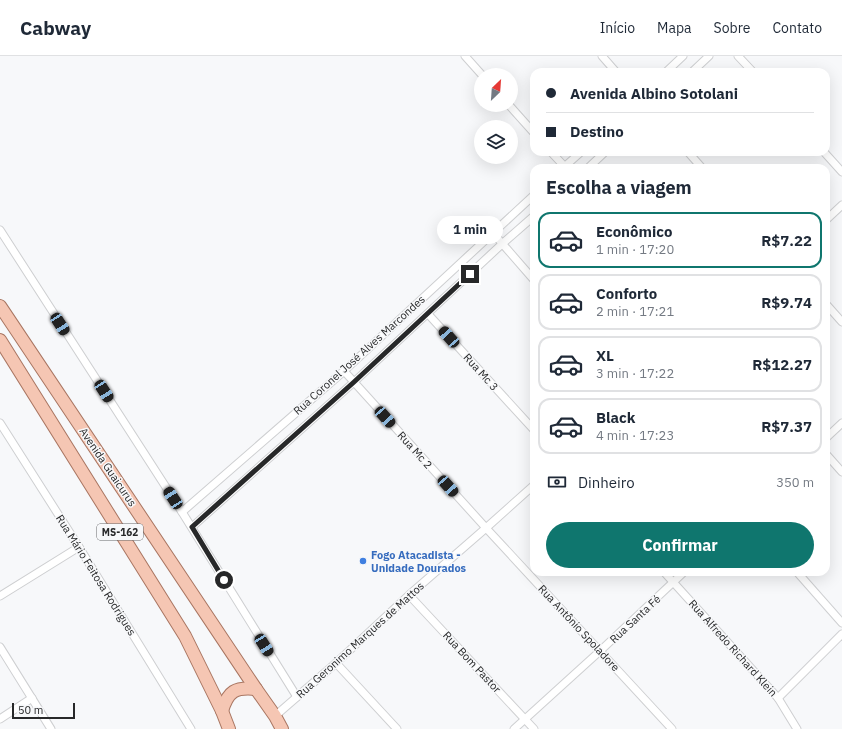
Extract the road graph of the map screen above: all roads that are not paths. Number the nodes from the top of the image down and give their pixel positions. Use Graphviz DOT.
graph roads {
  1 [pos="465,56"];
  2 [pos="602,56"];
  3 [pos="683,56"];
  4 [pos="709,56"];
  5 [pos="738,56"];
  6 [pos="476,68"];
  7 [pos="612,68"];
  8 [pos="670,68"];
  9 [pos="696,68"];
  10 [pos="749,68"];
  11 [pos="515,112"];
  12 [pos="530,129"];
  13 [pos="554,156"];
  14 [pos="576,156"];
  15 [pos="601,156"];
  16 [pos="692,156"];
  17 [pos="828,156"];
  18 [pos="562,164"];
  19 [pos="569,164"];
  20 [pos="592,164"];
  21 [pos="698,164"];
  22 [pos="842,172"];
  23 [pos="530,199"];
  24 [pos="842,205"];
  25 [pos="830,216"];
  26 [pos="530,220"];
  27 [pos="0,230"];
  28 [pos="493,233"];
  29 [pos="502,244"];
  30 [pos="530,276"];
  31 [pos="0,306"];
  32 [pos="830,308"];
  33 [pos="428,314"];
  34 [pos="842,322"];
  35 [pos="0,340"];
  36 [pos="344,371"];
  37 [pos="354,382"];
  38 [pos="0,423"];
  39 [pos="842,423"];
  40 [pos="530,426"];
  41 [pos="830,434"];
  42 [pos="830,458"];
  43 [pos="842,472"];
  44 [pos="530,488"];
  45 [pos="182,512"];
  46 [pos="192,527"];
  47 [pos="486,528"];
  48 [pos="79,547"];
  49 [pos="530,575"];
  50 [pos="530,576"];
  51 [pos="668,576"];
  52 [pos="680,576"];
  53 [pos="801,576"];
  54 [pos="673,582"];
  55 [pos="409,595"];
  56 [pos="0,596"];
  57 [pos="842,623"];
  58 [pos="842,634"];
  59 [pos="0,647"];
  60 [pos="600,651"];
  61 [pos="336,663"];
  62 [pos="256,689"];
  63 [pos="297,697"];
  64 [pos="32,698"];
  65 [pos="778,698"];
  66 [pos="222,711"];
  67 [pos="275,716"];
  68 [pos="0,718"];
  69 [pos="525,719"];
  70 [pos="52,729"];
  71 [pos="191,729"];
  72 [pos="229,729"];
  73 [pos="282,729"];
  74 [pos="397,729"];
  75 [pos="514,729"];
  76 [pos="534,729"];
  77 [pos="672,729"];
  78 [pos="797,729"];
  1 -- 6 [label="street"];
  2 -- 7 [label="street"];
  3 -- 8 [label="street"];
  4 -- 9 [label="street"];
  5 -- 10 [label="street"];
  11 -- 12 [label="street"];
  13 -- 18 [label="street"];
  14 -- 19 [label="street"];
  15 -- 20 [label="street"];
  16 -- 21 [label="street"];
  17 -- 22 [label="street"];
  23 -- 28 [label="street, Rua Coronel José Alves Marcondes"];
  24 -- 25 [label="street"];
  26 -- 29 [label="street, Rua Coronel José Alves Marcondes"];
  27 -- 45 [label="street"];
  28 -- 29 [label="street"];
  28 -- 36 [label="street, Rua Coronel José Alves Marcondes"];
  29 -- 30 [label="street"];
  29 -- 33 [label="street, Rua Coronel José Alves Marcondes"];
  31 -- 62 [label="main road, Avenida Guaicurus / MS-162"];
  32 -- 34 [label="street"];
  33 -- 37 [label="street, Rua Coronel José Alves Marcondes"];
  33 -- 40 [label="street, Rua Mc 3"];
  35 -- 66 [label="main road, Avenida Guaicurus / MS-162"];
  36 -- 37 [label="street, Rua Mc 2"];
  36 -- 45 [label="street, Rua Coronel José Alves Marcondes"];
  37 -- 46 [label="street, Rua Coronel José Alves Marcondes"];
  37 -- 47 [label="street, Rua Mc 2"];
  38 -- 48 [label="street, Rua Mário Feitosa Rodrigues"];
  39 -- 41 [label="street"];
  42 -- 43 [label="street"];
  44 -- 47 [label="street, Rua Geronimo Marques de Mattos"];
  45 -- 46 [label="street"];
  46 -- 63 [label="street"];
  47 -- 49 [label="street, Rua Antônio Spoladore"];
  47 -- 55 [label="street, Rua Geronimo Marques de Mattos"];
  48 -- 56 [label="street"];
  48 -- 71 [label="street, Rua Mário Feitosa Rodrigues"];
  50 -- 60 [label="street, Rua Antônio Spoladore"];
  51 -- 54 [label="street, Rua Alfredo Richard Klein"];
  52 -- 54 [label="street, Rua Santa Fé"];
  53 -- 57 [label="street"];
  54 -- 60 [label="street, Rua Santa Fé"];
  54 -- 65 [label="street, Rua Alfredo Richard Klein"];
  55 -- 61 [label="street, Rua Geronimo Marques de Mattos"];
  55 -- 69 [label="street, Rua Bom Pastor"];
  58 -- 65 [label="street"];
  59 -- 64 [label="street"];
  60 -- 69 [label="street, Rua Santa Fé"];
  60 -- 77 [label="street, Rua Antônio Spoladore"];
  61 -- 63 [label="street, Rua Geronimo Marques de Mattos"];
  61 -- 74 [label="street"];
  62 -- 66 [label="main road"];
  62 -- 67 [label="main road, Avenida Guaicurus / MS-162"];
  63 -- 67 [label="street, Rua Geronimo Marques de Mattos"];
  64 -- 68 [label="street"];
  64 -- 70 [label="street"];
  65 -- 78 [label="street, Rua Alfredo Richard Klein"];
  66 -- 72 [label="main road, Avenida Guaicurus / MS-162"];
  67 -- 73 [label="main road, Avenida Guaicurus / MS-162"];
  69 -- 75 [label="street, Rua Santa Fé"];
  69 -- 76 [label="street, Rua Bom Pastor"];
}
